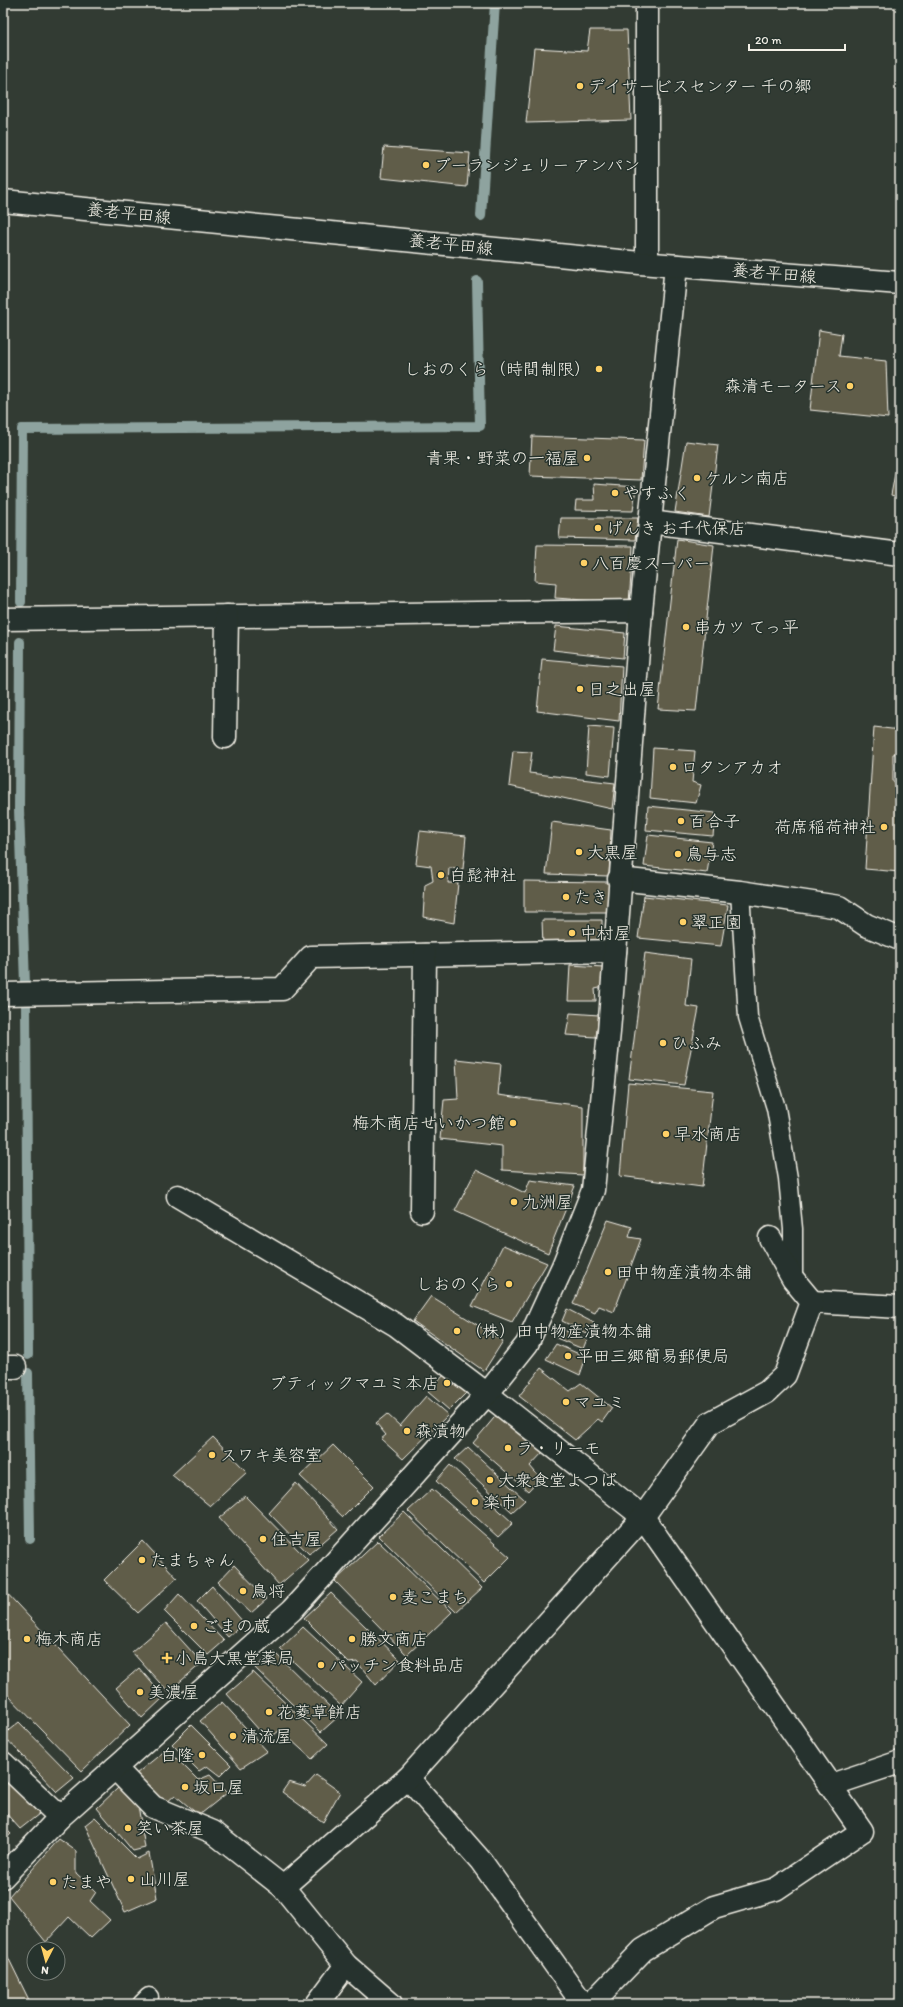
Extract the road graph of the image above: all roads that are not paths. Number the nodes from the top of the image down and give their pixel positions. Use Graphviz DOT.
graph roads {
  1 [pos="646,3"];
  2 [pos="3,201"];
  3 [pos="647,263"];
  4 [pos="676,266"];
  5 [pos="900,283"];
  6 [pos="650,522"];
  7 [pos="900,554"];
  8 [pos="640,611"];
  9 [pos="227,616"];
  10 [pos="3,619"];
  11 [pos="225,737"];
  12 [pos="619,879"];
  13 [pos="740,892"];
  14 [pos="900,939"];
  15 [pos="615,951"];
  16 [pos="425,955"];
  17 [pos="3,994"];
  18 [pos="178,1196"];
  19 [pos="422,1211"];
  20 [pos="770,1238"];
  21 [pos="793,1279"];
  22 [pos="812,1302"];
  23 [pos="900,1307"];
  24 [pos="487,1394"];
  25 [pos="643,1517"];
  26 [pos="900,1762"];
  27 [pos="3,1763"];
  28 [pos="115,1768"];
  29 [pos="408,1778"];
  30 [pos="831,1785"];
  31 [pos="60,1817"];
  32 [pos="3,1877"];
  33 [pos="283,1887"];
  34 [pos="346,1965"];
  35 [pos="317,2004"];
  36 [pos="391,2004"];
  37 [pos="583,2004"];
  38 [pos="591,2004"];
  1 -- 3 [label="street"];
  2 -- 3 [label="street, 養老平田線"];
  3 -- 4 [label="street, 養老平田線"];
  4 -- 5 [label="street, 養老平田線"];
  4 -- 6 [label="street"];
  6 -- 7 [label="street"];
  6 -- 8 [label="street"];
  8 -- 9 [label="street"];
  8 -- 12 [label="street"];
  9 -- 10 [label="street"];
  9 -- 11 [label="street"];
  12 -- 13 [label="street"];
  12 -- 15 [label="street"];
  13 -- 14 [label="street"];
  13 -- 21 [label="lane"];
  15 -- 16 [label="street"];
  15 -- 24 [label="street"];
  16 -- 17 [label="street"];
  16 -- 19 [label="street"];
  18 -- 24 [label="street"];
  20 -- 21 [label="street"];
  21 -- 22 [label="street"];
  22 -- 23 [label="street"];
  22 -- 25 [label="street"];
  24 -- 25 [label="street"];
  24 -- 28 [label="street"];
  25 -- 29 [label="street"];
  25 -- 30 [label="street"];
  26 -- 30 [label="street"];
  27 -- 31 [label="street"];
  28 -- 31 [label="street"];
  28 -- 33 [label="street"];
  29 -- 33 [label="street"];
  29 -- 37 [label="street"];
  30 -- 38 [label="street"];
  31 -- 32 [label="street"];
  33 -- 34 [label="street"];
  34 -- 35 [label="street"];
  34 -- 36 [label="street"];
}
